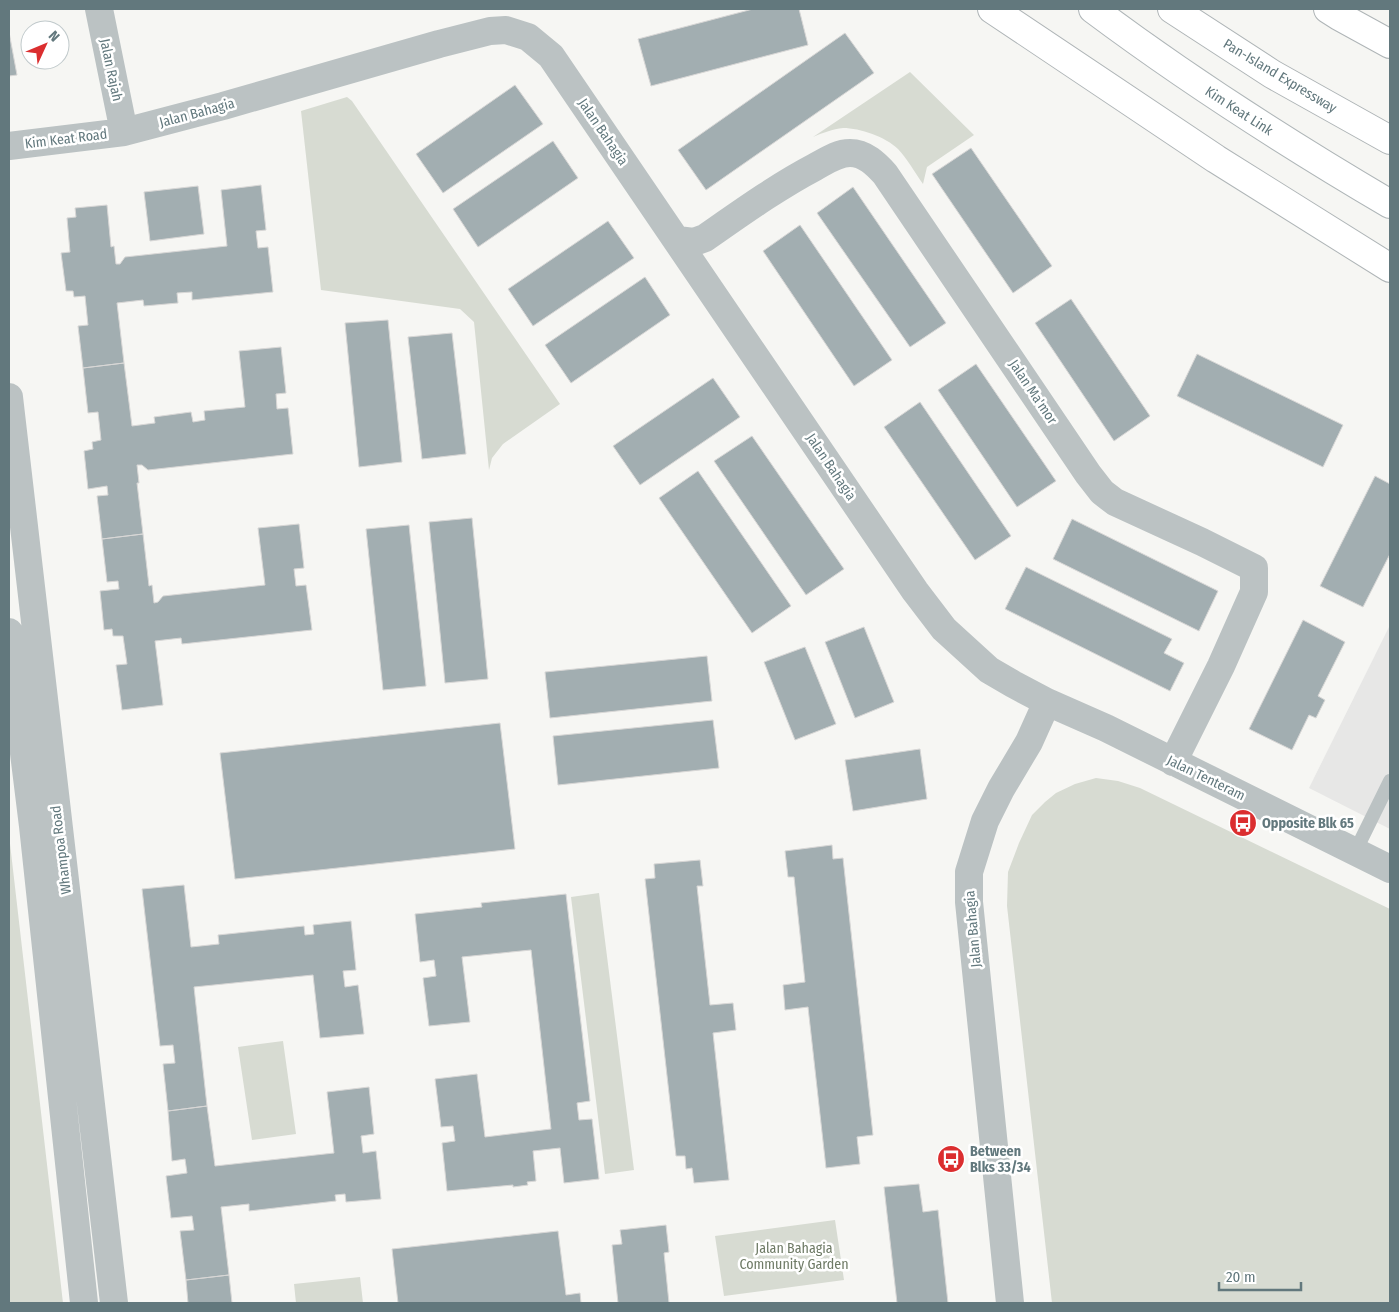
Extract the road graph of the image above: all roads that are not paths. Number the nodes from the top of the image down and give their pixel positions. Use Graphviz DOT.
graph roads {
  1 [pos="99,9"];
  2 [pos="992,9"];
  3 [pos="1093,9"];
  4 [pos="1172,9"];
  5 [pos="1333,11"];
  6 [pos="1390,44"];
  7 [pos="124,132"];
  8 [pos="1390,140"];
  9 [pos="9,146"];
  10 [pos="1390,204"];
  11 [pos="677,240"];
  12 [pos="1390,268"];
  13 [pos="9,397"];
  14 [pos="9,632"];
  15 [pos="1047,702"];
  16 [pos="1173,762"];
  17 [pos="1390,781"];
  18 [pos="1355,852"];
  19 [pos="1390,869"];
  20 [pos="84,1303"];
  21 [pos="114,1303"];
  22 [pos="1010,1303"];
  1 -- 7 [label="street, Jalan Rajah"];
  2 -- 12 [label="main road"];
  3 -- 10 [label="main road, Kim Keat Link"];
  4 -- 8 [label="main road, Pan-Island Expressway"];
  5 -- 6 [label="main road"];
  7 -- 9 [label="street, Kim Keat Road"];
  7 -- 11 [label="street, Jalan Bahagia"];
  11 -- 15 [label="street, Jalan Bahagia"];
  11 -- 16 [label="street, Jalan Ma'mor"];
  13 -- 21 [label="street, Whampoa Road"];
  14 -- 20 [label="street, Whampoa Road"];
  15 -- 16 [label="street, Jalan Tenteram"];
  15 -- 22 [label="street, Jalan Bahagia"];
  16 -- 18 [label="street, Jalan Tenteram"];
  17 -- 18 [label="lane"];
  18 -- 19 [label="street, Jalan Tenteram"];
}
